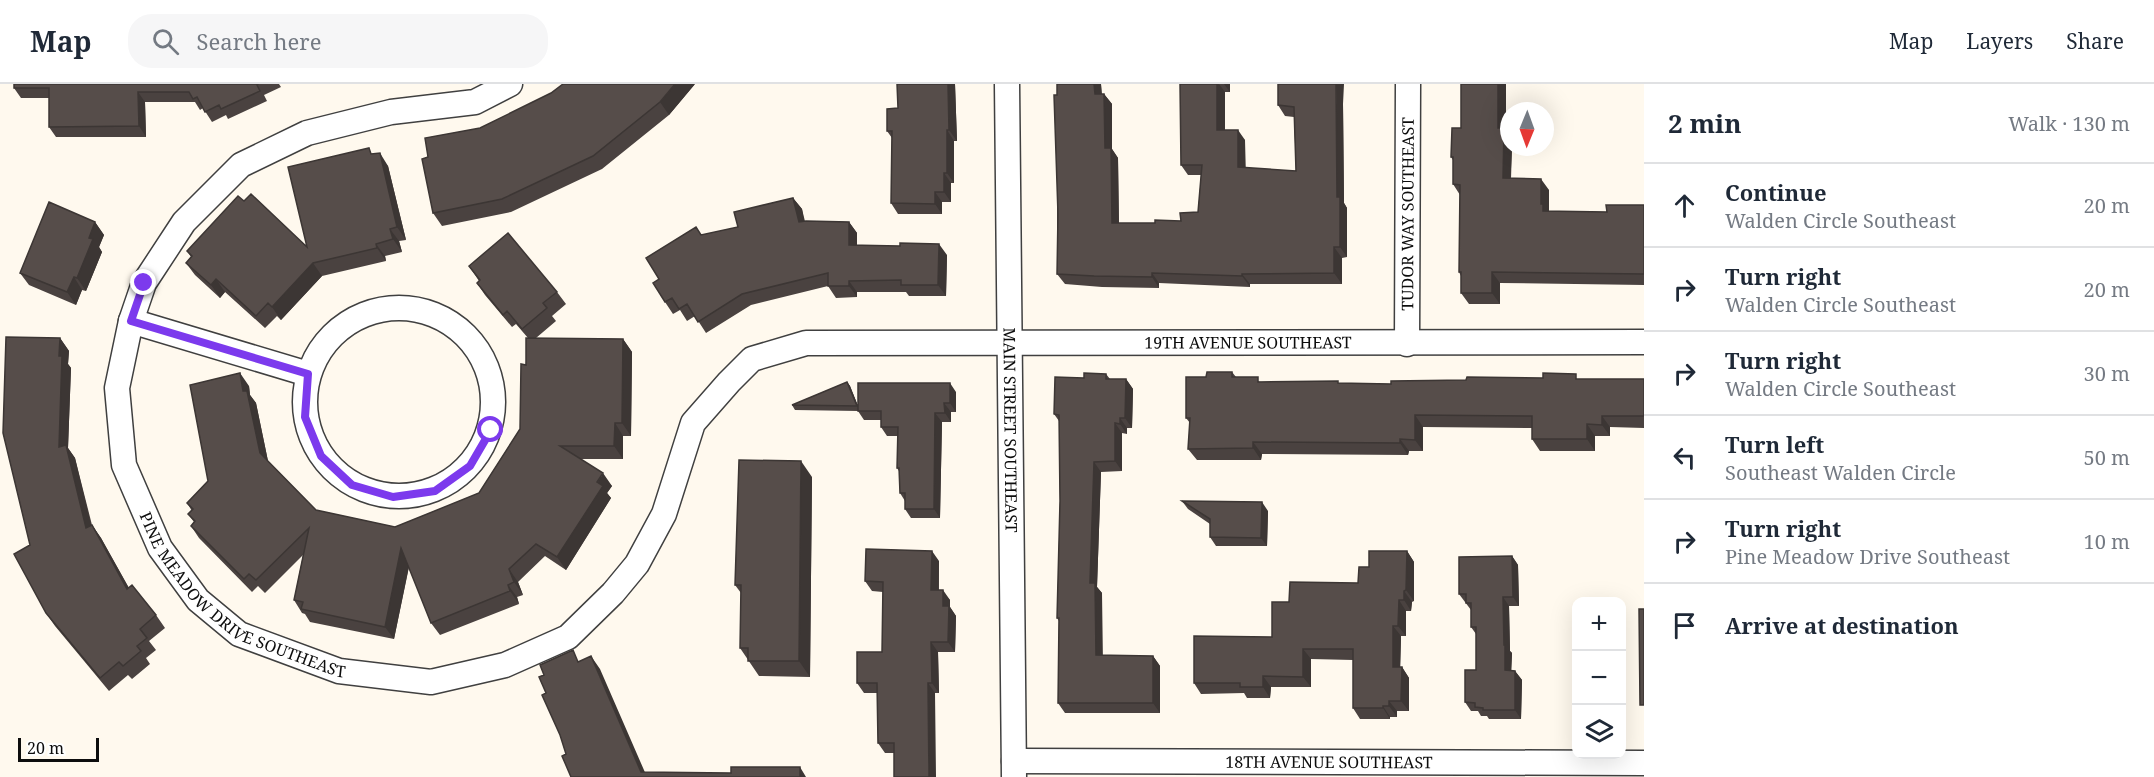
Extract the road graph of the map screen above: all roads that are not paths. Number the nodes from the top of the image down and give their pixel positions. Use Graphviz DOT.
graph roads {
  1 [pos="510,84"];
  2 [pos="1007,84"];
  3 [pos="1408,84"];
  4 [pos="131,321"];
  5 [pos="1008,341"];
  6 [pos="1644,342"];
  7 [pos="854,343"];
  8 [pos="1407,344"];
  9 [pos="308,374"];
  10 [pos="1644,763"];
  11 [pos="1014,769"];
  1 -- 4 [label="street, PINE MEADOW DRIVE SOUTHEAST"];
  2 -- 5 [label="street, MAIN STREET SOUTHEAST"];
  3 -- 8 [label="street, TUDOR WAY SOUTHEAST"];
  4 -- 7 [label="street, PINE MEADOW DRIVE SOUTHEAST"];
  4 -- 9 [label="street"];
  5 -- 7 [label="street, 19TH AVENUE SOUTHEAST"];
  5 -- 8 [label="street, 19TH AVENUE SOUTHEAST"];
  5 -- 11 [label="street, MAIN STREET SOUTHEAST"];
  6 -- 8 [label="street, 19TH AVENUE SOUTHEAST"];
  9 -- 9 [label="street"];
  10 -- 11 [label="street, 18TH AVENUE SOUTHEAST"];
}
